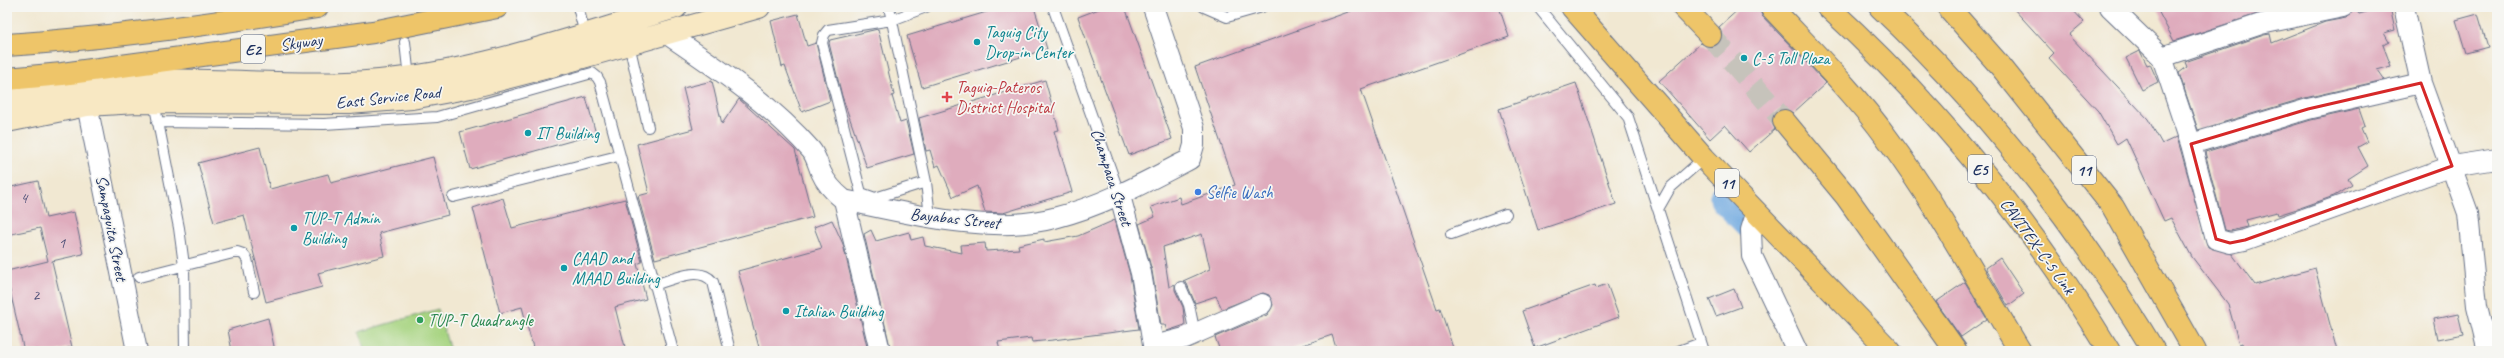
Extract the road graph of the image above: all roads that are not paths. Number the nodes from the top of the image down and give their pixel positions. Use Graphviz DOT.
graph roads {
  1 [pos="317,7"];
  2 [pos="498,7"];
  3 [pos="578,7"];
  4 [pos="676,7"];
  5 [pos="759,7"];
  6 [pos="889,7"];
  7 [pos="926,7"];
  8 [pos="1053,7"];
  9 [pos="1154,7"];
  10 [pos="1204,7"];
  11 [pos="1262,7"];
  12 [pos="1538,7"];
  13 [pos="1572,7"];
  14 [pos="1683,7"];
  15 [pos="1771,7"];
  16 [pos="1828,7"];
  17 [pos="1880,7"];
  18 [pos="1948,7"];
  19 [pos="2110,7"];
  20 [pos="2343,7"];
  21 [pos="2404,7"];
  22 [pos="892,20"];
  23 [pos="585,34"];
  24 [pos="667,34"];
  25 [pos="1710,35"];
  26 [pos="405,42"];
  27 [pos="628,44"];
  28 [pos="7,45"];
  29 [pos="2162,57"];
  30 [pos="7,79"];
  31 [pos="2421,83"];
  32 [pos="411,88"];
  33 [pos="7,100"];
  34 [pos="87,106"];
  35 [pos="155,112"];
  36 [pos="7,121"];
  37 [pos="1784,121"];
  38 [pos="648,126"];
  39 [pos="2191,144"];
  40 [pos="618,156"];
  41 [pos="1704,158"];
  42 [pos="2497,159"];
  43 [pos="2452,166"];
  44 [pos="926,182"];
  45 [pos="1120,196"];
  46 [pos="453,197"];
  47 [pos="844,200"];
  48 [pos="1658,208"];
  49 [pos="1506,214"];
  50 [pos="1756,214"];
  51 [pos="930,217"];
  52 [pos="1451,234"];
  53 [pos="184,265"];
  54 [pos="139,277"];
  55 [pos="654,285"];
  56 [pos="1181,287"];
  57 [pos="254,292"];
  58 [pos="1262,304"];
  59 [pos="1189,341"];
  60 [pos="1702,347"];
  61 [pos="1154,348"];
  62 [pos="137,351"];
  63 [pos="185,351"];
  64 [pos="673,351"];
  65 [pos="730,351"];
  66 [pos="880,351"];
  67 [pos="1679,351"];
  68 [pos="1797,351"];
  69 [pos="1890,351"];
  70 [pos="1956,351"];
  71 [pos="2020,351"];
  72 [pos="2109,351"];
  73 [pos="2154,351"];
  74 [pos="2195,351"];
  75 [pos="2488,351"];
  1 -- 28 [label="main road, Skyway / E2"];
  2 -- 30 [label="main road, Skyway / E2"];
  3 -- 23 [label="lane"];
  4 -- 23 [label="main road, East Service Road"];
  5 -- 24 [label="main road, East Service Road"];
  6 -- 22 [label="lane"];
  7 -- 22 [label="lane"];
  8 -- 45 [label="lane, Champaca Street"];
  9 -- 45 [label="street, Bayabas Street"];
  10 -- 11 [label="lane"];
  12 -- 48 [label="lane"];
  13 -- 41 [label="main road, 11"];
  14 -- 25 [label="main road"];
  15 -- 71 [label="main road"];
  16 -- 72 [label="main road, CAVITEX–C-5 Link / E5"];
  17 -- 73 [label="main road, E5"];
  18 -- 74 [label="main road, 11"];
  19 -- 29 [label="street"];
  20 -- 29 [label="street"];
  21 -- 31 [label="street"];
  22 -- 44 [label="lane"];
  22 -- 44 [label="lane"];
  23 -- 32 [label="main road, East Service Road"];
  24 -- 27 [label="main road, East Service Road"];
  24 -- 47 [label="street"];
  26 -- 32 [label="lane"];
  27 -- 32 [label="main road, East Service Road"];
  27 -- 38 [label="lane"];
  29 -- 39 [label="street"];
  31 -- 39 [label="street"];
  31 -- 43 [label="street"];
  32 -- 33 [label="main road, East Service Road"];
  32 -- 35 [label="main road, East Service Road"];
  34 -- 35 [label="main road, East Service Road"];
  34 -- 36 [label="main road, East Service Road"];
  34 -- 62 [label="street, Sampaguita Street"];
  35 -- 40 [label="lane"];
  35 -- 53 [label="lane"];
  37 -- 70 [label="main road"];
  39 -- 43 [label="street"];
  40 -- 46 [label="lane"];
  40 -- 55 [label="lane"];
  41 -- 48 [label="lane"];
  41 -- 50 [label="main road, 11"];
  42 -- 43 [label="street"];
  43 -- 75 [label="street"];
  44 -- 51 [label="lane"];
  45 -- 51 [label="street, Bayabas Street"];
  45 -- 61 [label="street, Champaca Street"];
  47 -- 51 [label="street, Bayabas Street"];
  47 -- 66 [label="street"];
  48 -- 60 [label="lane"];
  49 -- 52 [label="lane"];
  50 -- 68 [label="street"];
  50 -- 69 [label="main road, 11"];
  53 -- 54 [label="lane"];
  53 -- 57 [label="lane"];
  53 -- 63 [label="lane"];
  55 -- 64 [label="lane"];
  55 -- 65 [label="lane"];
  56 -- 59 [label="lane"];
  58 -- 59 [label="street"];
  59 -- 61 [label="street"];
  60 -- 67 [label="lane"];
}
